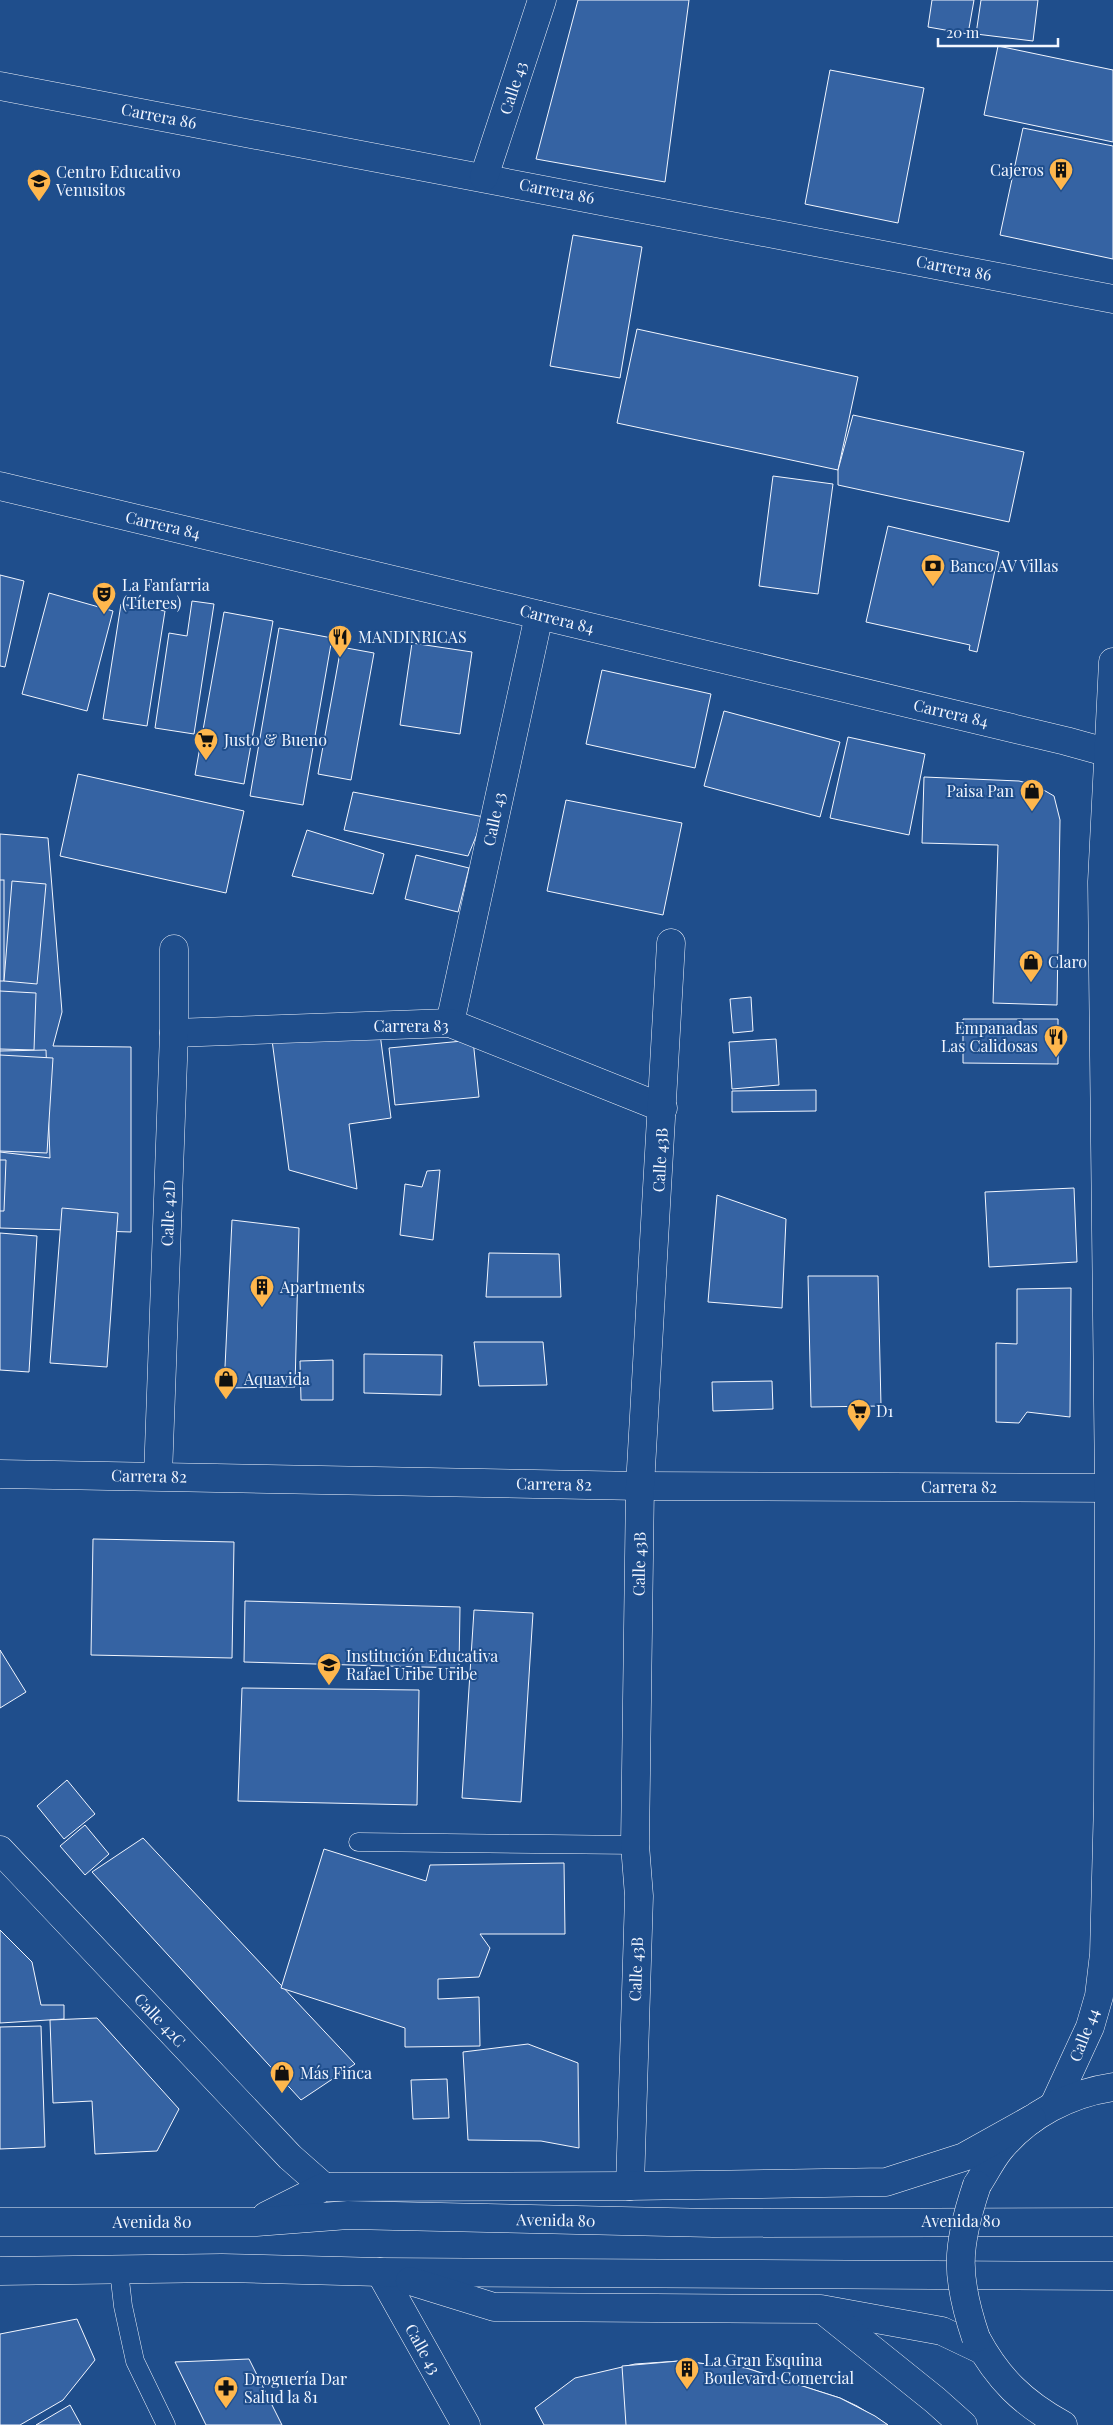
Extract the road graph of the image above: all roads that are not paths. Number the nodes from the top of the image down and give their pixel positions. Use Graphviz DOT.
graph roads {
  1 [pos="542,0"];
  2 [pos="0,86"];
  3 [pos="484,177"];
  4 [pos="1113,299"];
  5 [pos="0,486"];
  6 [pos="539,615"];
  7 [pos="1113,662"];
  8 [pos="1110,753"];
  9 [pos="1102,882"];
  10 [pos="1113,923"];
  11 [pos="671,943"];
  12 [pos="174,950"];
  13 [pos="450,1023"];
  14 [pos="174,1033"];
  15 [pos="663,1108"];
  16 [pos="0,1474"];
  17 [pos="158,1476"];
  18 [pos="640,1486"];
  19 [pos="1108,1488"];
  20 [pos="358,1842"];
  21 [pos="635,1845"];
  22 [pos="0,1850"];
  23 [pos="1113,2087"];
  24 [pos="1054,2105"];
  25 [pos="1032,2120"];
  26 [pos="630,2186"];
  27 [pos="324,2187"];
  28 [pos="0,2222"];
  29 [pos="256,2222"];
  30 [pos="1113,2222"];
  31 [pos="119,2270"];
  32 [pos="0,2271"];
  33 [pos="380,2272"];
  34 [pos="1113,2276"];
  35 [pos="821,2309"];
  36 [pos="979,2344"];
  37 [pos="166,2425"];
  38 [pos="466,2425"];
  39 [pos="963,2425"];
  40 [pos="1063,2425"];
  1 -- 3 [label="street, Calle 43"];
  2 -- 3 [label="street, Carrera 86"];
  3 -- 4 [label="street, Carrera 86"];
  5 -- 6 [label="street, Carrera 84"];
  6 -- 8 [label="street, Carrera 84"];
  6 -- 13 [label="street, Calle 43"];
  7 -- 8 [label="street, Calle 44"];
  8 -- 9 [label="street, Calle 44"];
  9 -- 10 [label="street, Calle 44"];
  9 -- 19 [label="street, Calle 44"];
  11 -- 15 [label="street, Calle 43B"];
  12 -- 14 [label="street, Calle 42D"];
  13 -- 14 [label="street, Carrera 83"];
  13 -- 15 [label="street, Carrera 83"];
  14 -- 17 [label="street, Calle 42D"];
  15 -- 18 [label="street, Calle 43B"];
  16 -- 17 [label="street, Carrera 82"];
  17 -- 18 [label="street, Carrera 82"];
  18 -- 19 [label="street, Carrera 82"];
  18 -- 21 [label="street, Calle 43B"];
  19 -- 24 [label="street, Calle 44"];
  20 -- 21 [label="lane"];
  21 -- 26 [label="street, Calle 43B"];
  22 -- 27 [label="street, Calle 42C"];
  23 -- 24 [label="street"];
  24 -- 25 [label="street"];
  25 -- 26 [label="street"];
  25 -- 36 [label="street, bridge"];
  26 -- 27 [label="street"];
  27 -- 29 [label="street"];
  28 -- 29 [label="street, Avenida 80"];
  29 -- 30 [label="street, Avenida 80"];
  31 -- 32 [label="street"];
  31 -- 33 [label="street"];
  31 -- 37 [label="lane"];
  33 -- 34 [label="street"];
  33 -- 35 [label="street"];
  33 -- 38 [label="street, Calle 43"];
  35 -- 36 [label="street"];
  35 -- 39 [label="street"];
  36 -- 40 [label="street"];
}
